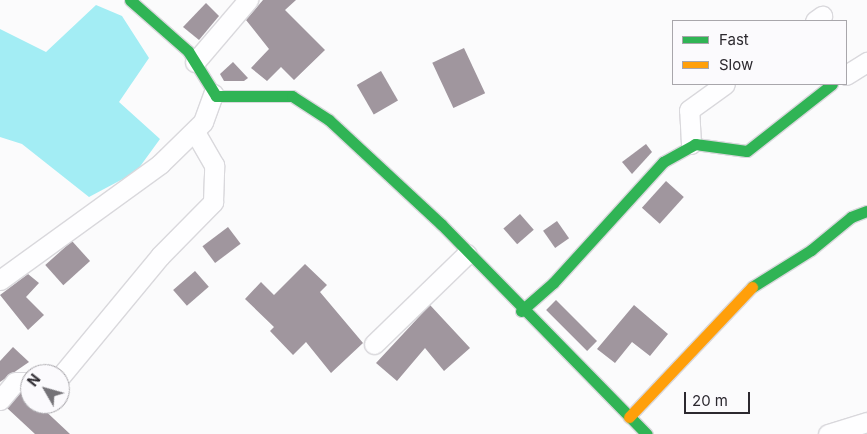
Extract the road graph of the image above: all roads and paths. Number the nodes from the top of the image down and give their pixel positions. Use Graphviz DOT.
graph roads {
  1 [pos="248,0"];
  2 [pos="138,2"];
  3 [pos="195,62"];
  4 [pos="867,62"];
  5 [pos="847,74"];
  6 [pos="724,85"];
  7 [pos="831,85"];
  8 [pos="213,94"];
  9 [pos="195,132"];
  10 [pos="691,144"];
  11 [pos="867,211"];
  12 [pos="467,254"];
  13 [pos="0,280"];
  14 [pos="521,311"];
  15 [pos="374,344"];
  16 [pos="70,366"];
  17 [pos="20,382"];
  18 [pos="0,400"];
  19 [pos="629,417"];
  20 [pos="867,422"];
  21 [pos="647,434"];
  22 [pos="828,434"];
  1 -- 3 [label="street"];
  2 -- 3 [label="street"];
  3 -- 8 [label="street"];
  4 -- 5 [label="street"];
  6 -- 10 [label="street"];
  7 -- 10 [label="street"];
  8 -- 9 [label="street"];
  8 -- 12 [label="street"];
  9 -- 13 [label="street"];
  9 -- 16 [label="street"];
  10 -- 14 [label="street"];
  11 -- 19 [label="street"];
  12 -- 14 [label="street"];
  12 -- 15 [label="street"];
  14 -- 19 [label="street"];
  17 -- 18 [label="street"];
  19 -- 21 [label="street"];
  20 -- 22 [label="street"];
}
